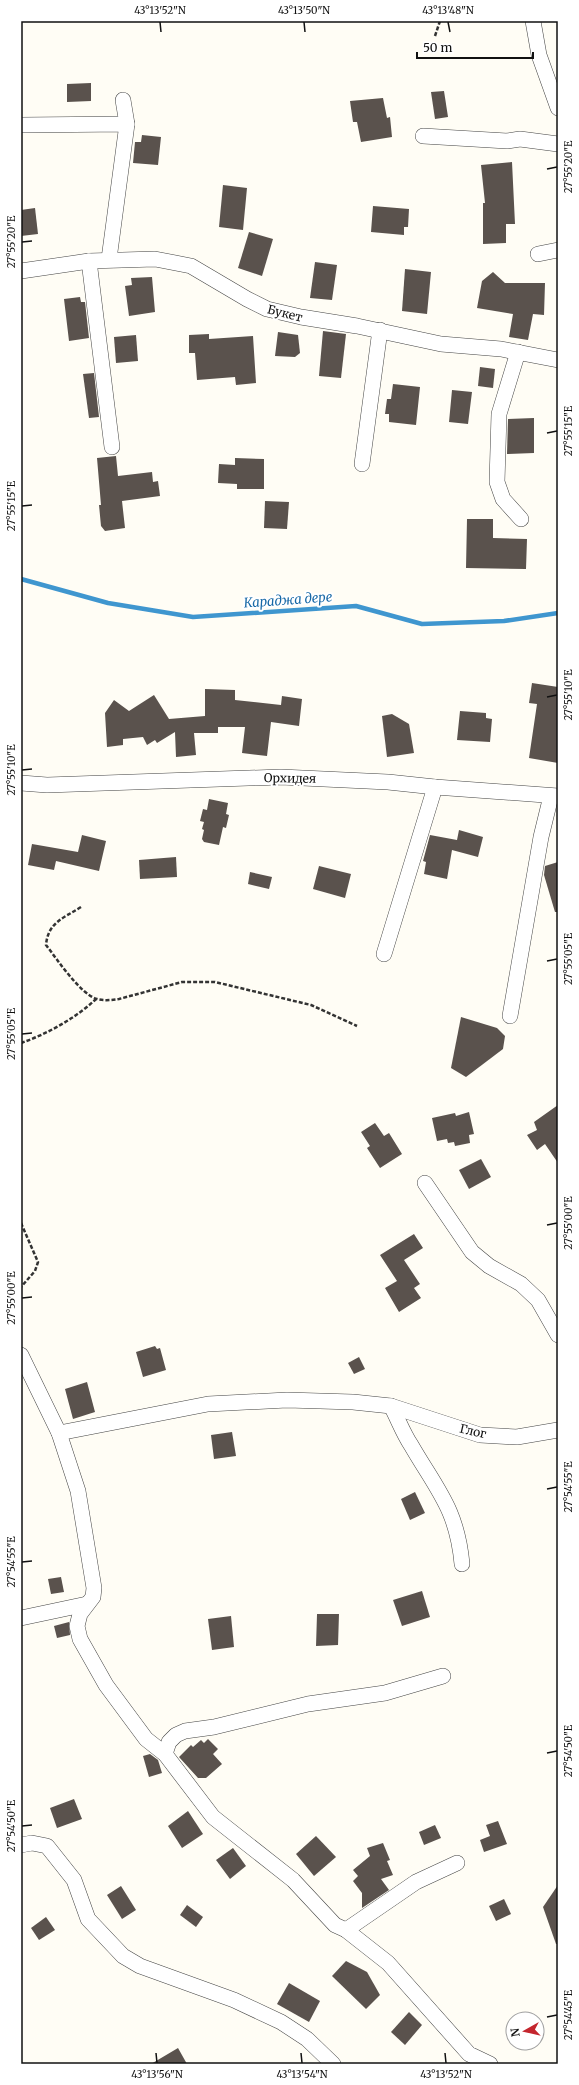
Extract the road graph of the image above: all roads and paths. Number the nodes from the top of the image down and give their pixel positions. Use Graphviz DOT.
graph roads {
  1 [pos="440,21"];
  2 [pos="533,21"];
  3 [pos="436,36"];
  4 [pos="123,100"];
  5 [pos="558,108"];
  6 [pos="127,124"];
  7 [pos="21,125"];
  8 [pos="423,136"];
  9 [pos="558,144"];
  10 [pos="558,250"];
  11 [pos="538,254"];
  12 [pos="109,260"];
  13 [pos="89,261"];
  14 [pos="21,271"];
  15 [pos="380,330"];
  16 [pos="518,352"];
  17 [pos="558,360"];
  18 [pos="112,447"];
  19 [pos="362,464"];
  20 [pos="521,519"];
  21 [pos="21,783"];
  22 [pos="435,787"];
  23 [pos="554,796"];
  24 [pos="81,907"];
  25 [pos="384,954"];
  26 [pos="96,999"];
  27 [pos="510,1016"];
  28 [pos="357,1026"];
  29 [pos="21,1044"];
  30 [pos="425,1183"];
  31 [pos="21,1223"];
  32 [pos="21,1287"];
  33 [pos="558,1335"];
  34 [pos="21,1355"];
  35 [pos="391,1406"];
  36 [pos="558,1430"];
  37 [pos="59,1433"];
  38 [pos="462,1564"];
  39 [pos="87,1604"];
  40 [pos="21,1618"];
  41 [pos="443,1676"];
  42 [pos="165,1754"];
  43 [pos="21,1845"];
  44 [pos="457,1864"];
  45 [pos="346,1930"];
  46 [pos="333,2064"];
  47 [pos="490,2064"];
  1 -- 3 [label="path"];
  2 -- 5 [label="street"];
  4 -- 6 [label="street"];
  6 -- 7 [label="street"];
  6 -- 12 [label="street"];
  8 -- 9 [label="street"];
  10 -- 11 [label="street"];
  12 -- 13 [label="street, Букет"];
  12 -- 15 [label="street, Букет"];
  13 -- 14 [label="street, Букет"];
  13 -- 18 [label="street"];
  15 -- 16 [label="street, Букет"];
  15 -- 19 [label="street"];
  16 -- 17 [label="street, Букет"];
  16 -- 20 [label="street"];
  21 -- 22 [label="street, Орхидея"];
  22 -- 23 [label="street, Орхидея"];
  22 -- 25 [label="street"];
  23 -- 27 [label="street"];
  24 -- 26 [label="path"];
  26 -- 28 [label="path"];
  26 -- 29 [label="path"];
  30 -- 33 [label="street"];
  31 -- 32 [label="path"];
  34 -- 37 [label="street"];
  35 -- 36 [label="street, Глог"];
  35 -- 37 [label="street, Глог"];
  35 -- 38 [label="street"];
  37 -- 39 [label="street"];
  39 -- 40 [label="street"];
  39 -- 42 [label="street"];
  41 -- 42 [label="street"];
  42 -- 45 [label="street"];
  43 -- 46 [label="street"];
  44 -- 45 [label="street"];
  45 -- 47 [label="street"];
}
